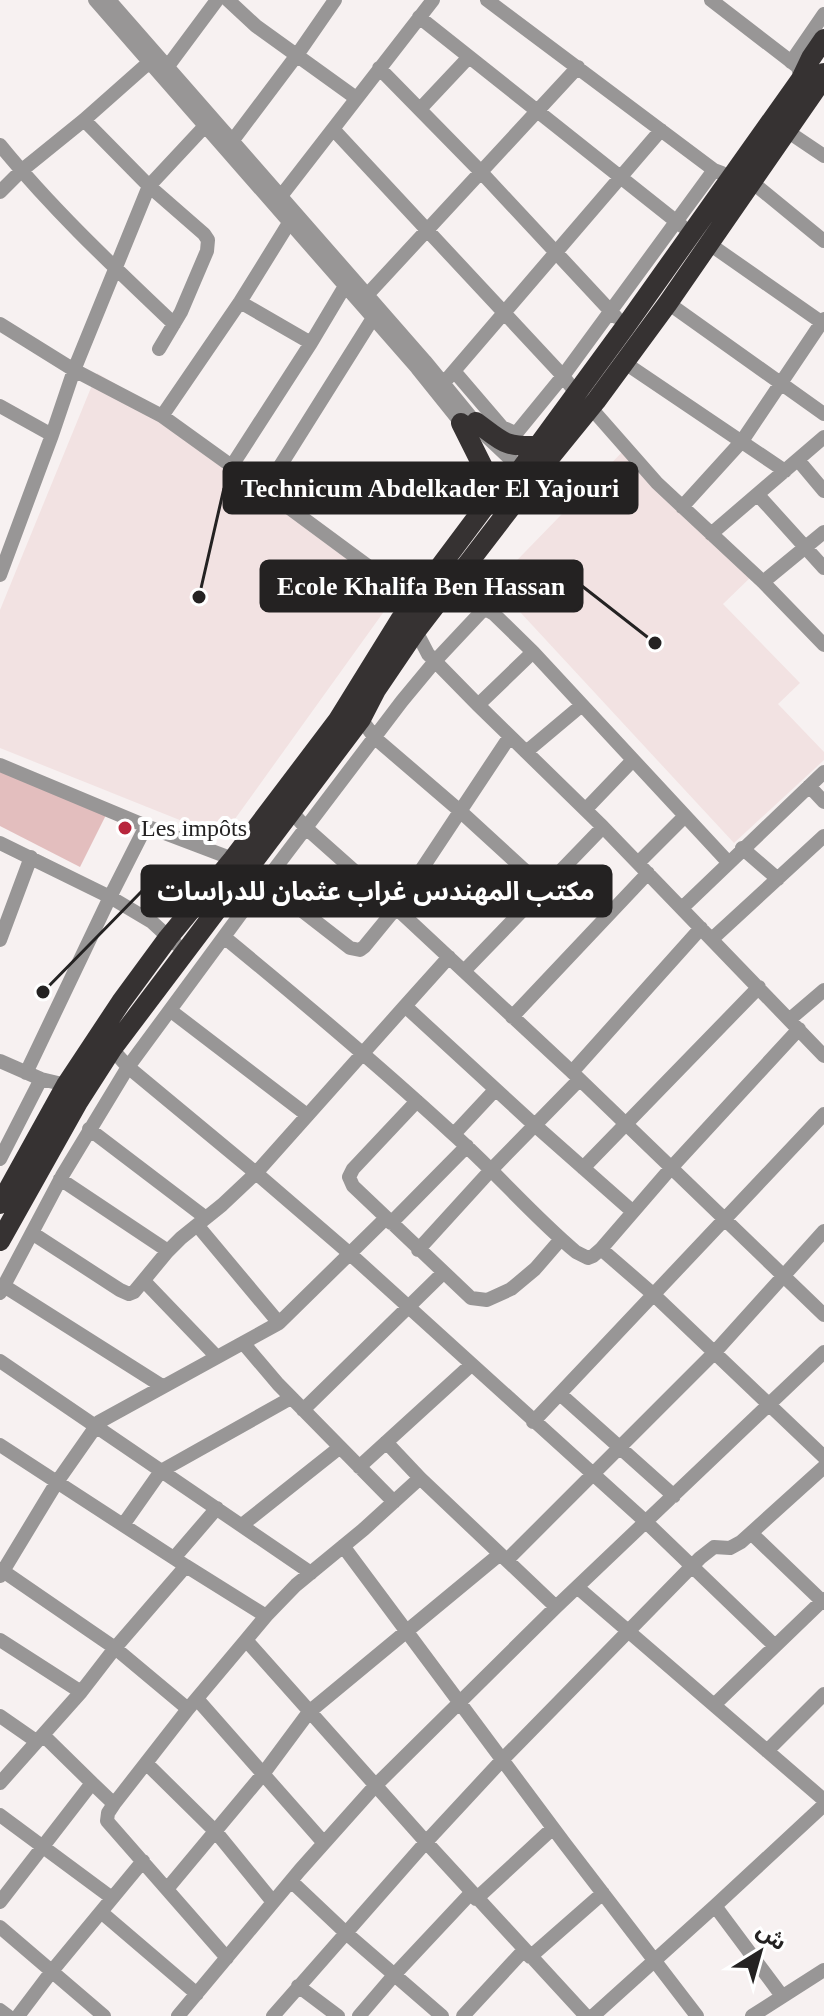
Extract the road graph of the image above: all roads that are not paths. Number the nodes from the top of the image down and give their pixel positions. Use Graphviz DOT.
graph roads {
  1 [pos="95,0"];
  2 [pos="109,0"];
  3 [pos="217,0"];
  4 [pos="228,0"];
  5 [pos="335,0"];
  6 [pos="433,0"];
  7 [pos="487,0"];
  8 [pos="716,2"];
  9 [pos="824,14"];
  10 [pos="419,17"];
  11 [pos="824,39"];
  12 [pos="297,55"];
  13 [pos="468,58"];
  14 [pos="158,61"];
  15 [pos="578,67"];
  16 [pos="379,68"];
  17 [pos="805,68"];
  18 [pos="356,98"];
  19 [pos="420,109"];
  20 [pos="536,112"];
  21 [pos="84,120"];
  22 [pos="205,126"];
  23 [pos="333,129"];
  24 [pos="661,130"];
  25 [pos="787,131"];
  26 [pos="233,140"];
  27 [pos="0,145"];
  28 [pos="824,156"];
  29 [pos="21,171"];
  30 [pos="481,172"];
  31 [pos="723,173"];
  32 [pos="619,178"];
  33 [pos="752,182"];
  34 [pos="149,186"];
  35 [pos="0,192"];
  36 [pos="281,196"];
  37 [pos="289,223"];
  38 [pos="427,230"];
  39 [pos="692,233"];
  40 [pos="824,241"];
  41 [pos="556,253"];
  42 [pos="115,268"];
  43 [pos="345,286"];
  44 [pos="367,295"];
  45 [pos="240,302"];
  46 [pos="668,303"];
  47 [pos="504,313"];
  48 [pos="373,318"];
  49 [pos="618,320"];
  50 [pos="823,322"];
  51 [pos="0,324"];
  52 [pos="174,324"];
  53 [pos="311,343"];
  54 [pos="159,349"];
  55 [pos="625,363"];
  56 [pos="74,370"];
  57 [pos="563,376"];
  58 [pos="449,377"];
  59 [pos="781,383"];
  60 [pos="583,400"];
  61 [pos="0,406"];
  62 [pos="824,414"];
  63 [pos="162,416"];
  64 [pos="468,422"];
  65 [pos="52,435"];
  66 [pos="824,437"];
  67 [pos="742,441"];
  68 [pos="537,446"];
  69 [pos="798,460"];
  70 [pos="231,467"];
  71 [pos="785,471"];
  72 [pos="522,480"];
  73 [pos="265,490"];
  74 [pos="824,491"];
  75 [pos="758,495"];
  76 [pos="492,497"];
  77 [pos="682,507"];
  78 [pos="824,532"];
  79 [pos="711,534"];
  80 [pos="806,548"];
  81 [pos="824,568"];
  82 [pos="0,572"];
  83 [pos="763,582"];
  84 [pos="403,592"];
  85 [pos="408,626"];
  86 [pos="821,635"];
  87 [pos="533,652"];
  88 [pos="436,660"];
  89 [pos="478,705"];
  90 [pos="582,705"];
  91 [pos="361,719"];
  92 [pos="510,736"];
  93 [pos="375,738"];
  94 [pos="526,752"];
  95 [pos="633,760"];
  96 [pos="0,765"];
  97 [pos="824,772"];
  98 [pos="809,786"];
  99 [pos="824,802"];
  100 [pos="586,809"];
  101 [pos="291,811"];
  102 [pos="460,811"];
  103 [pos="685,816"];
  104 [pos="146,826"];
  105 [pos="603,827"];
  106 [pos="306,828"];
  107 [pos="824,836"];
  108 [pos="0,843"];
  109 [pos="742,848"];
  110 [pos="31,857"];
  111 [pos="241,862"];
  112 [pos="728,862"];
  113 [pos="643,868"];
  114 [pos="778,879"];
  115 [pos="265,882"];
  116 [pos="544,888"];
  117 [pos="110,897"];
  118 [pos="396,908"];
  119 [pos="682,908"];
  120 [pos="152,922"];
  121 [pos="182,922"];
  122 [pos="701,928"];
  123 [pos="199,934"];
  124 [pos="224,937"];
  125 [pos="168,938"];
  126 [pos="712,939"];
  127 [pos="0,940"];
  128 [pos="187,952"];
  129 [pos="449,957"];
  130 [pos="464,971"];
  131 [pos="759,987"];
  132 [pos="824,990"];
  133 [pos="405,1006"];
  134 [pos="171,1011"];
  135 [pos="512,1017"];
  136 [pos="794,1024"];
  137 [pos="112,1049"];
  138 [pos="362,1052"];
  139 [pos="824,1056"];
  140 [pos="0,1061"];
  141 [pos="128,1067"];
  142 [pos="26,1073"];
  143 [pos="575,1076"];
  144 [pos="41,1079"];
  145 [pos="66,1085"];
  146 [pos="495,1090"];
  147 [pos="417,1101"];
  148 [pos="824,1114"];
  149 [pos="307,1115"];
  150 [pos="626,1124"];
  151 [pos="535,1126"];
  152 [pos="89,1129"];
  153 [pos="454,1134"];
  154 [pos="467,1146"];
  155 [pos="30,1150"];
  156 [pos="3,1153"];
  157 [pos="583,1168"];
  158 [pos="671,1168"];
  159 [pos="490,1171"];
  160 [pos="256,1173"];
  161 [pos="60,1179"];
  162 [pos="0,1204"];
  163 [pos="632,1211"];
  164 [pos="724,1219"];
  165 [pos="388,1220"];
  166 [pos="202,1222"];
  167 [pos="824,1231"];
  168 [pos="32,1233"];
  169 [pos="561,1239"];
  170 [pos="0,1241"];
  171 [pos="601,1249"];
  172 [pos="418,1250"];
  173 [pos="168,1251"];
  174 [pos="349,1253"];
  175 [pos="443,1273"];
  176 [pos="784,1276"];
  177 [pos="144,1281"];
  178 [pos="2,1290"];
  179 [pos="654,1295"];
  180 [pos="409,1308"];
  181 [pos="824,1315"];
  182 [pos="279,1323"];
  183 [pos="244,1344"];
  184 [pos="824,1352"];
  185 [pos="714,1353"];
  186 [pos="217,1357"];
  187 [pos="0,1361"];
  188 [pos="471,1365"];
  189 [pos="162,1386"];
  190 [pos="560,1394"];
  191 [pos="291,1398"];
  192 [pos="769,1406"];
  193 [pos="303,1410"];
  194 [pos="533,1422"];
  195 [pos="95,1426"];
  196 [pos="386,1442"];
  197 [pos="0,1445"];
  198 [pos="621,1447"];
  199 [pos="339,1448"];
  200 [pos="824,1457"];
  201 [pos="359,1467"];
  202 [pos="824,1467"];
  203 [pos="161,1471"];
  204 [pos="593,1475"];
  205 [pos="420,1478"];
  206 [pos="57,1482"];
  207 [pos="674,1496"];
  208 [pos="394,1502"];
  209 [pos="217,1508"];
  210 [pos="646,1522"];
  211 [pos="123,1525"];
  212 [pos="242,1525"];
  213 [pos="751,1533"];
  214 [pos="343,1546"];
  215 [pos="504,1557"];
  216 [pos="180,1562"];
  217 [pos="691,1566"];
  218 [pos="1,1572"];
  219 [pos="311,1573"];
  220 [pos="577,1587"];
  221 [pos="823,1601"];
  222 [pos="556,1607"];
  223 [pos="266,1616"];
  224 [pos="628,1631"];
  225 [pos="407,1632"];
  226 [pos="0,1640"];
  227 [pos="246,1640"];
  228 [pos="775,1646"];
  229 [pos="115,1648"];
  230 [pos="81,1692"];
  231 [pos="824,1694"];
  232 [pos="460,1701"];
  233 [pos="192,1704"];
  234 [pos="714,1705"];
  235 [pos="309,1712"];
  236 [pos="0,1716"];
  237 [pos="40,1738"];
  238 [pos="767,1751"];
  239 [pos="503,1759"];
  240 [pos="146,1763"];
  241 [pos="263,1774"];
  242 [pos="0,1783"];
  243 [pos="92,1783"];
  244 [pos="375,1786"];
  245 [pos="824,1802"];
  246 [pos="114,1804"];
  247 [pos="0,1815"];
  248 [pos="553,1828"];
  249 [pos="216,1832"];
  250 [pos="426,1842"];
  251 [pos="324,1843"];
  252 [pos="43,1847"];
  253 [pos="143,1861"];
  254 [pos="291,1881"];
  255 [pos="167,1889"];
  256 [pos="603,1893"];
  257 [pos="474,1896"];
  258 [pos="112,1898"];
  259 [pos="0,1902"];
  260 [pos="273,1902"];
  261 [pos="715,1906"];
  262 [pos="101,1912"];
  263 [pos="0,1927"];
  264 [pos="346,1933"];
  265 [pos="527,1953"];
  266 [pos="227,1958"];
  267 [pos="655,1961"];
  268 [pos="824,1970"];
  269 [pos="52,1971"];
  270 [pos="395,1974"];
  271 [pos="298,1986"];
  272 [pos="197,1994"];
  273 [pos="782,1996"];
  274 [pos="575,2004"];
  275 [pos="0,2010"];
  276 [pos="8,2016"];
  277 [pos="18,2016"];
  278 [pos="104,2016"];
  279 [pos="178,2016"];
  280 [pos="273,2016"];
  281 [pos="338,2016"];
  282 [pos="359,2016"];
  283 [pos="442,2016"];
  284 [pos="463,2016"];
  285 [pos="564,2016"];
  286 [pos="586,2016"];
  287 [pos="593,2016"];
  288 [pos="697,2016"];
  289 [pos="752,2016"];
  1 -- 14 [label="street"];
  2 -- 14 [label="street"];
  3 -- 14 [label="street"];
  4 -- 12 [label="street"];
  5 -- 12 [label="street"];
  6 -- 10 [label="street"];
  7 -- 15 [label="street"];
  8 -- 17 [label="street"];
  9 -- 17 [label="street"];
  10 -- 13 [label="street"];
  10 -- 16 [label="street"];
  11 -- 17 [label="highway"];
  12 -- 18 [label="street"];
  12 -- 26 [label="street"];
  13 -- 19 [label="street"];
  13 -- 20 [label="street"];
  14 -- 21 [label="street"];
  14 -- 22 [label="street"];
  14 -- 26 [label="street"];
  15 -- 20 [label="street"];
  15 -- 24 [label="street"];
  16 -- 18 [label="street"];
  16 -- 19 [label="street"];
  17 -- 25 [label="highway"];
  17 -- 31 [label="highway"];
  18 -- 23 [label="street"];
  19 -- 30 [label="street"];
  20 -- 30 [label="street"];
  20 -- 32 [label="street"];
  21 -- 29 [label="street"];
  21 -- 34 [label="street"];
  22 -- 34 [label="street"];
  22 -- 37 [label="street"];
  23 -- 36 [label="street"];
  23 -- 38 [label="street"];
  24 -- 31 [label="street"];
  24 -- 32 [label="street"];
  25 -- 28 [label="street"];
  25 -- 33 [label="highway"];
  26 -- 36 [label="street"];
  27 -- 29 [label="street"];
  29 -- 35 [label="street"];
  29 -- 42 [label="street"];
  30 -- 38 [label="street"];
  30 -- 41 [label="street"];
  31 -- 33 [label="street"];
  31 -- 39 [label="highway"];
  32 -- 39 [label="street"];
  32 -- 41 [label="street"];
  33 -- 39 [label="highway"];
  33 -- 40 [label="street"];
  34 -- 42 [label="street"];
  34 -- 52 [label="street"];
  36 -- 44 [label="street"];
  37 -- 43 [label="street"];
  37 -- 45 [label="street"];
  38 -- 44 [label="street"];
  38 -- 47 [label="street"];
  39 -- 46 [label="highway"];
  39 -- 49 [label="highway"];
  39 -- 50 [label="street"];
  41 -- 47 [label="street"];
  41 -- 49 [label="street"];
  42 -- 52 [label="street"];
  42 -- 56 [label="street"];
  43 -- 48 [label="street"];
  43 -- 53 [label="street"];
  44 -- 58 [label="street"];
  45 -- 53 [label="street"];
  45 -- 63 [label="street"];
  46 -- 55 [label="highway"];
  46 -- 59 [label="street"];
  47 -- 57 [label="street"];
  47 -- 58 [label="street"];
  48 -- 64 [label="street"];
  48 -- 73 [label="street"];
  49 -- 57 [label="street"];
  49 -- 60 [label="highway"];
  50 -- 59 [label="street"];
  51 -- 56 [label="street"];
  52 -- 54 [label="street"];
  53 -- 70 [label="street"];
  55 -- 60 [label="highway"];
  55 -- 67 [label="street"];
  56 -- 63 [label="street"];
  56 -- 65 [label="street"];
  57 -- 58 [label="street"];
  57 -- 60 [label="street"];
  58 -- 64 [label="street"];
  59 -- 62 [label="street"];
  59 -- 67 [label="street"];
  60 -- 68 [label="highway"];
  60 -- 72 [label="highway"];
  60 -- 77 [label="street"];
  61 -- 65 [label="street"];
  63 -- 70 [label="street"];
  64 -- 68 [label="highway"];
  64 -- 72 [label="street"];
  64 -- 76 [label="highway"];
  65 -- 82 [label="street"];
  66 -- 69 [label="street"];
  67 -- 71 [label="street"];
  67 -- 77 [label="street"];
  68 -- 72 [label="highway"];
  69 -- 71 [label="street"];
  69 -- 74 [label="street"];
  70 -- 73 [label="street"];
  71 -- 75 [label="street"];
  72 -- 76 [label="highway"];
  72 -- 85 [label="highway"];
  73 -- 84 [label="street"];
  75 -- 79 [label="street"];
  75 -- 80 [label="street"];
  76 -- 85 [label="highway"];
  77 -- 79 [label="street"];
  78 -- 80 [label="street"];
  79 -- 83 [label="street"];
  80 -- 81 [label="street"];
  80 -- 83 [label="street"];
  83 -- 86 [label="street"];
  85 -- 88 [label="street"];
  85 -- 91 [label="highway"];
  85 -- 111 [label="highway"];
  87 -- 88 [label="street"];
  87 -- 89 [label="street"];
  87 -- 90 [label="street"];
  88 -- 89 [label="street"];
  88 -- 93 [label="street"];
  89 -- 92 [label="street"];
  90 -- 94 [label="street"];
  90 -- 95 [label="street"];
  91 -- 93 [label="street"];
  91 -- 101 [label="highway"];
  92 -- 94 [label="street"];
  92 -- 102 [label="street"];
  93 -- 102 [label="street"];
  93 -- 106 [label="street"];
  94 -- 100 [label="street"];
  95 -- 100 [label="street"];
  95 -- 103 [label="street"];
  96 -- 104 [label="street"];
  97 -- 98 [label="street"];
  98 -- 99 [label="street"];
  98 -- 109 [label="street"];
  100 -- 105 [label="street"];
  101 -- 106 [label="street"];
  101 -- 111 [label="highway"];
  102 -- 116 [label="street"];
  102 -- 118 [label="street"];
  103 -- 112 [label="street"];
  103 -- 113 [label="street"];
  104 -- 111 [label="street"];
  104 -- 117 [label="street"];
  105 -- 113 [label="street"];
  105 -- 116 [label="street"];
  106 -- 115 [label="street"];
  106 -- 118 [label="street"];
  107 -- 114 [label="street"];
  108 -- 110 [label="street"];
  109 -- 112 [label="street"];
  109 -- 114 [label="street"];
  110 -- 117 [label="street"];
  110 -- 127 [label="street"];
  111 -- 115 [label="street"];
  111 -- 121 [label="highway"];
  111 -- 123 [label="highway"];
  112 -- 119 [label="street"];
  113 -- 119 [label="street"];
  113 -- 135 [label="street"];
  114 -- 126 [label="street"];
  115 -- 118 [label="street"];
  115 -- 124 [label="street"];
  116 -- 130 [label="street"];
  117 -- 120 [label="street"];
  117 -- 142 [label="street"];
  118 -- 129 [label="street"];
  119 -- 122 [label="street"];
  120 -- 121 [label="street"];
  120 -- 125 [label="street"];
  121 -- 123 [label="street"];
  121 -- 125 [label="highway"];
  122 -- 126 [label="street"];
  122 -- 143 [label="street"];
  123 -- 128 [label="highway"];
  124 -- 134 [label="street"];
  124 -- 138 [label="street"];
  125 -- 128 [label="street"];
  125 -- 145 [label="highway"];
  126 -- 131 [label="street"];
  128 -- 137 [label="highway"];
  129 -- 130 [label="street"];
  129 -- 133 [label="street"];
  130 -- 135 [label="street"];
  131 -- 136 [label="street"];
  131 -- 150 [label="street"];
  132 -- 136 [label="street"];
  133 -- 138 [label="street"];
  133 -- 146 [label="street"];
  134 -- 141 [label="street"];
  134 -- 149 [label="street"];
  135 -- 143 [label="street"];
  136 -- 139 [label="street"];
  136 -- 158 [label="street"];
  137 -- 141 [label="street"];
  137 -- 170 [label="highway"];
  138 -- 147 [label="street"];
  138 -- 149 [label="street"];
  140 -- 142 [label="street"];
  141 -- 152 [label="street"];
  141 -- 160 [label="street"];
  142 -- 144 [label="street"];
  143 -- 150 [label="street"];
  143 -- 151 [label="street"];
  144 -- 145 [label="street"];
  144 -- 156 [label="street"];
  145 -- 155 [label="highway"];
  146 -- 151 [label="street"];
  146 -- 153 [label="street"];
  147 -- 153 [label="street"];
  147 -- 165 [label="street"];
  148 -- 164 [label="street"];
  149 -- 160 [label="street"];
  150 -- 157 [label="street"];
  150 -- 158 [label="street"];
  151 -- 157 [label="street"];
  151 -- 159 [label="street"];
  152 -- 161 [label="street"];
  152 -- 166 [label="street"];
  153 -- 154 [label="street"];
  154 -- 159 [label="street"];
  154 -- 165 [label="street"];
  155 -- 156 [label="street"];
  155 -- 162 [label="highway"];
  157 -- 163 [label="street"];
  158 -- 163 [label="street"];
  158 -- 164 [label="street"];
  159 -- 169 [label="street"];
  159 -- 172 [label="street"];
  160 -- 166 [label="street"];
  160 -- 174 [label="street"];
  161 -- 168 [label="street"];
  161 -- 173 [label="street"];
  163 -- 171 [label="street"];
  164 -- 176 [label="street"];
  164 -- 179 [label="street"];
  165 -- 172 [label="street"];
  165 -- 174 [label="street"];
  166 -- 173 [label="street"];
  166 -- 182 [label="street"];
  167 -- 176 [label="street"];
  168 -- 177 [label="street"];
  168 -- 178 [label="street"];
  169 -- 171 [label="street"];
  169 -- 175 [label="street"];
  171 -- 179 [label="street"];
  172 -- 175 [label="street"];
  173 -- 177 [label="street"];
  174 -- 180 [label="street"];
  174 -- 182 [label="street"];
  175 -- 180 [label="street"];
  176 -- 181 [label="street"];
  176 -- 185 [label="street"];
  177 -- 186 [label="street"];
  178 -- 189 [label="street"];
  179 -- 185 [label="street"];
  179 -- 190 [label="street"];
  180 -- 188 [label="street"];
  180 -- 193 [label="street"];
  182 -- 183 [label="street"];
  183 -- 186 [label="street"];
  183 -- 191 [label="street"];
  184 -- 192 [label="street"];
  185 -- 192 [label="street"];
  185 -- 198 [label="street"];
  186 -- 189 [label="street"];
  187 -- 195 [label="street"];
  188 -- 194 [label="street"];
  188 -- 196 [label="street"];
  189 -- 195 [label="street"];
  190 -- 194 [label="street"];
  190 -- 198 [label="street"];
  191 -- 193 [label="street"];
  191 -- 203 [label="street"];
  192 -- 200 [label="street"];
  192 -- 207 [label="street"];
  193 -- 199 [label="street"];
  194 -- 204 [label="street"];
  195 -- 203 [label="street"];
  195 -- 206 [label="street"];
  196 -- 201 [label="street"];
  196 -- 205 [label="street"];
  197 -- 206 [label="street"];
  198 -- 204 [label="street"];
  198 -- 207 [label="street"];
  199 -- 201 [label="street"];
  199 -- 212 [label="street"];
  201 -- 208 [label="street"];
  202 -- 213 [label="street"];
  203 -- 209 [label="street"];
  203 -- 211 [label="street"];
  204 -- 210 [label="street"];
  204 -- 215 [label="street"];
  205 -- 208 [label="street"];
  205 -- 215 [label="street"];
  206 -- 211 [label="street"];
  206 -- 218 [label="street"];
  207 -- 210 [label="street"];
  208 -- 214 [label="street"];
  209 -- 212 [label="street"];
  209 -- 216 [label="street"];
  210 -- 217 [label="street"];
  210 -- 220 [label="street"];
  211 -- 216 [label="street"];
  212 -- 219 [label="street"];
  213 -- 217 [label="street"];
  213 -- 221 [label="street"];
  214 -- 219 [label="street"];
  214 -- 225 [label="street"];
  215 -- 222 [label="street"];
  215 -- 225 [label="street"];
  216 -- 223 [label="street"];
  216 -- 229 [label="street"];
  217 -- 224 [label="street"];
  217 -- 228 [label="street"];
  218 -- 229 [label="street"];
  219 -- 223 [label="street"];
  220 -- 222 [label="street"];
  220 -- 224 [label="street"];
  221 -- 228 [label="street"];
  222 -- 232 [label="street"];
  223 -- 227 [label="street"];
  224 -- 234 [label="street"];
  224 -- 239 [label="street"];
  225 -- 232 [label="street"];
  225 -- 235 [label="street"];
  226 -- 230 [label="street"];
  227 -- 233 [label="street"];
  227 -- 235 [label="street"];
  228 -- 234 [label="street"];
  229 -- 230 [label="street"];
  229 -- 233 [label="street"];
  230 -- 237 [label="street"];
  231 -- 238 [label="street"];
  232 -- 239 [label="street"];
  232 -- 244 [label="street"];
  233 -- 240 [label="street"];
  233 -- 241 [label="street"];
  234 -- 238 [label="street"];
  235 -- 241 [label="street"];
  235 -- 244 [label="street"];
  236 -- 237 [label="street"];
  237 -- 242 [label="street"];
  237 -- 243 [label="street"];
  238 -- 245 [label="street"];
  239 -- 248 [label="street"];
  239 -- 250 [label="street"];
  240 -- 246 [label="street"];
  240 -- 249 [label="street"];
  241 -- 249 [label="street"];
  241 -- 251 [label="street"];
  243 -- 246 [label="street"];
  243 -- 252 [label="street"];
  244 -- 250 [label="street"];
  244 -- 251 [label="street"];
  245 -- 261 [label="street"];
  246 -- 253 [label="street"];
  247 -- 252 [label="street"];
  248 -- 256 [label="street"];
  248 -- 257 [label="street"];
  249 -- 255 [label="street"];
  249 -- 260 [label="street"];
  250 -- 257 [label="street"];
  250 -- 264 [label="street"];
  251 -- 254 [label="street"];
  252 -- 258 [label="street"];
  252 -- 259 [label="street"];
  253 -- 255 [label="street"];
  253 -- 258 [label="street"];
  254 -- 260 [label="street"];
  254 -- 264 [label="street"];
  255 -- 266 [label="street"];
  256 -- 265 [label="street"];
  256 -- 267 [label="street"];
  257 -- 265 [label="street"];
  257 -- 270 [label="street"];
  258 -- 262 [label="street"];
  260 -- 266 [label="street"];
  261 -- 267 [label="street"];
  261 -- 273 [label="street"];
  262 -- 269 [label="street"];
  262 -- 272 [label="street"];
  263 -- 269 [label="street"];
  264 -- 270 [label="street"];
  264 -- 271 [label="street"];
  265 -- 274 [label="street"];
  265 -- 284 [label="street"];
  266 -- 272 [label="street"];
  267 -- 287 [label="street"];
  267 -- 288 [label="street"];
  268 -- 273 [label="street"];
  269 -- 277 [label="street"];
  269 -- 278 [label="street"];
  270 -- 282 [label="street"];
  270 -- 283 [label="street"];
  271 -- 280 [label="street"];
  271 -- 281 [label="street"];
  272 -- 279 [label="street"];
  273 -- 289 [label="street"];
  274 -- 285 [label="street"];
  274 -- 286 [label="street"];
  275 -- 276 [label="street"];
}
